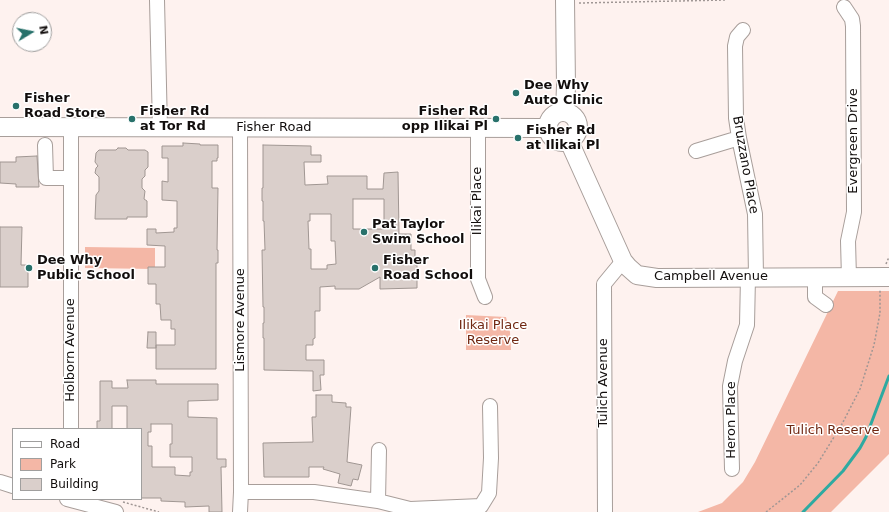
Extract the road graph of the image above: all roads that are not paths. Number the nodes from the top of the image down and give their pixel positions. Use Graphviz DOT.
graph roads {
  1 [pos="157,0"];
  2 [pos="571,1"];
  3 [pos="844,7"];
  4 [pos="743,30"];
  5 [pos="565,111"];
  6 [pos="0,127"];
  7 [pos="71,127"];
  8 [pos="160,128"];
  9 [pos="240,128"];
  10 [pos="478,128"];
  11 [pos="548,128"];
  12 [pos="739,138"];
  13 [pos="569,141"];
  14 [pos="45,146"];
  15 [pos="696,151"];
  16 [pos="71,178"];
  17 [pos="623,261"];
  18 [pos="752,277"];
  19 [pos="885,277"];
  20 [pos="815,278"];
  21 [pos="849,278"];
  22 [pos="485,297"];
  23 [pos="826,305"];
  24 [pos="490,406"];
  25 [pos="71,428"];
  26 [pos="379,450"];
  27 [pos="732,470"];
  28 [pos="0,482"];
  29 [pos="12,486"];
  30 [pos="241,492"];
  31 [pos="77,500"];
  32 [pos="378,501"];
  33 [pos="117,506"];
  34 [pos="431,510"];
  35 [pos="240,512"];
  36 [pos="605,512"];
  1 -- 8 [label="street"];
  2 -- 5 [label="main road"];
  3 -- 21 [label="street, Evergreen Drive"];
  4 -- 12 [label="street, Bruzzano Place"];
  5 -- 11 [label="main road"];
  5 -- 13 [label="main road"];
  6 -- 7 [label="main road, Fisher Road"];
  7 -- 8 [label="main road, Fisher Road"];
  7 -- 16 [label="street, Holborn Avenue"];
  8 -- 9 [label="main road, Fisher Road"];
  9 -- 10 [label="main road, Fisher Road"];
  9 -- 30 [label="street, Lismore Avenue"];
  10 -- 11 [label="main road, Fisher Road"];
  10 -- 22 [label="street, Ilikai Place"];
  11 -- 13 [label="main road"];
  12 -- 15 [label="street"];
  12 -- 18 [label="street, Bruzzano Place"];
  13 -- 17 [label="main road, Campbell Avenue"];
  14 -- 16 [label="street"];
  16 -- 25 [label="street, Holborn Avenue"];
  17 -- 18 [label="main road, Campbell Avenue"];
  17 -- 36 [label="street, Tulich Avenue"];
  18 -- 20 [label="main road, Campbell Avenue"];
  18 -- 27 [label="street, Heron Place"];
  19 -- 21 [label="main road, Campbell Avenue"];
  20 -- 21 [label="main road, Campbell Avenue"];
  20 -- 23 [label="street"];
  24 -- 34 [label="street"];
  26 -- 32 [label="street"];
  28 -- 29 [label="street"];
  30 -- 32 [label="street"];
  30 -- 35 [label="street, Lismore Avenue"];
  31 -- 33 [label="street"];
  32 -- 34 [label="street"];
}
